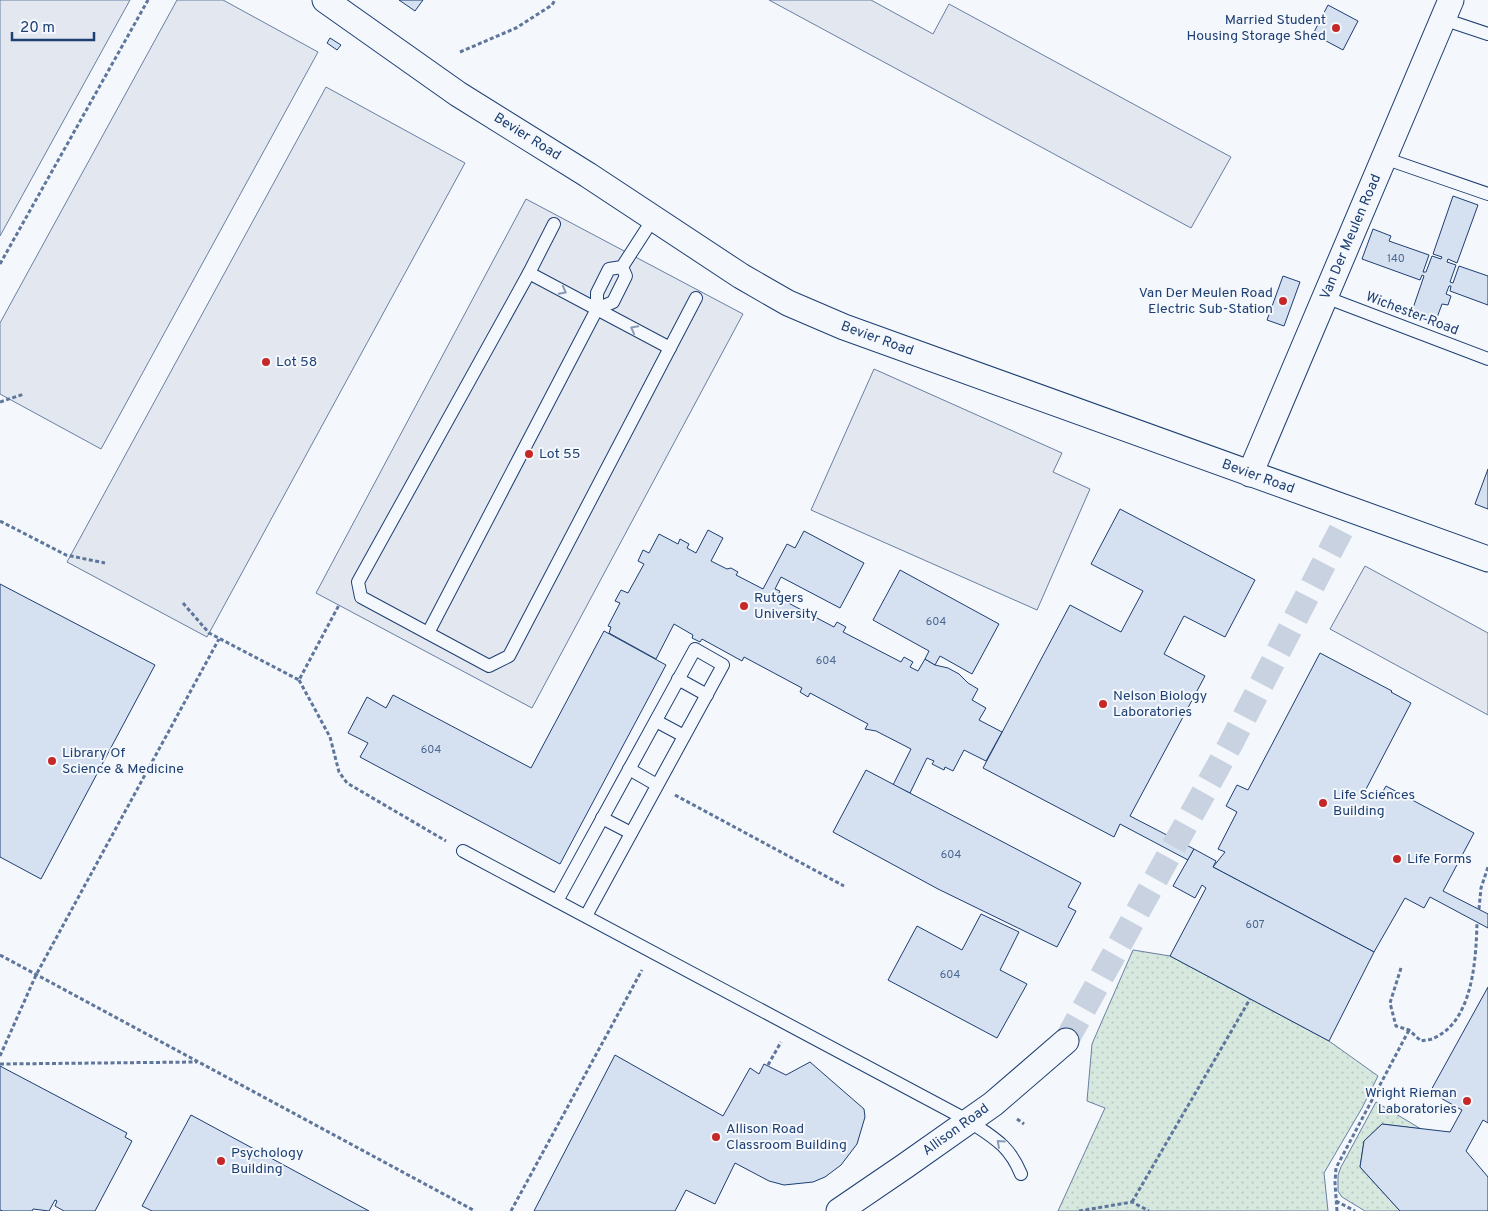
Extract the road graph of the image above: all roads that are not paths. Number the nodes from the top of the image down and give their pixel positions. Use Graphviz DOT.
graph roads {
  1 [pos="325,0"];
  2 [pos="1447,9"];
  3 [pos="1488,34"];
  4 [pos="1384,158"];
  5 [pos="1488,194"];
  6 [pos="653,219"];
  7 [pos="554,224"];
  8 [pos="622,267"];
  9 [pos="529,273"];
  10 [pos="1325,297"];
  11 [pos="696,298"];
  12 [pos="597,309"];
  13 [pos="670,348"];
  14 [pos="1488,358"];
  15 [pos="1250,474"];
  16 [pos="1488,559"];
  17 [pos="428,633"];
  18 [pos="678,679"];
  19 [pos="707,695"];
  20 [pos="656,721"];
  21 [pos="684,736"];
  22 [pos="629,769"];
  23 [pos="657,785"];
  24 [pos="602,818"];
  25 [pos="631,833"];
  26 [pos="464,851"];
  27 [pos="557,901"];
  28 [pos="586,916"];
  29 [pos="1066,1041"];
  30 [pos="969,1121"];
  31 [pos="1021,1174"];
  32 [pos="839,1211"];
  1 -- 6 [label="street, Bevier Road"];
  2 -- 3 [label="lane"];
  2 -- 4 [label="street, Van Der Meulen Road"];
  4 -- 5 [label="lane"];
  4 -- 10 [label="street, Van Der Meulen Road"];
  6 -- 8 [label="lane"];
  6 -- 15 [label="street, Bevier Road"];
  7 -- 9 [label="lane"];
  8 -- 12 [label="lane"];
  8 -- 12 [label="lane"];
  9 -- 12 [label="lane, one-way"];
  9 -- 17 [label="lane"];
  10 -- 14 [label="lane, Wichester Road"];
  10 -- 15 [label="street, Van Der Meulen Road"];
  11 -- 13 [label="lane"];
  13 -- 12 [label="lane, one-way"];
  12 -- 17 [label="lane"];
  13 -- 17 [label="lane"];
  15 -- 16 [label="street, Bevier Road"];
  18 -- 19 [label="lane"];
  18 -- 19 [label="lane"];
  18 -- 20 [label="lane"];
  19 -- 21 [label="lane"];
  20 -- 21 [label="lane"];
  20 -- 22 [label="lane"];
  21 -- 23 [label="lane"];
  22 -- 23 [label="lane"];
  22 -- 24 [label="lane"];
  23 -- 25 [label="lane"];
  24 -- 25 [label="lane"];
  24 -- 27 [label="lane"];
  25 -- 28 [label="lane"];
  26 -- 27 [label="lane"];
  27 -- 28 [label="lane"];
  28 -- 30 [label="lane"];
  29 -- 30 [label="street, Allison Road"];
  31 -- 30 [label="lane, one-way"];
  30 -- 32 [label="street, Allison Road"];
}
